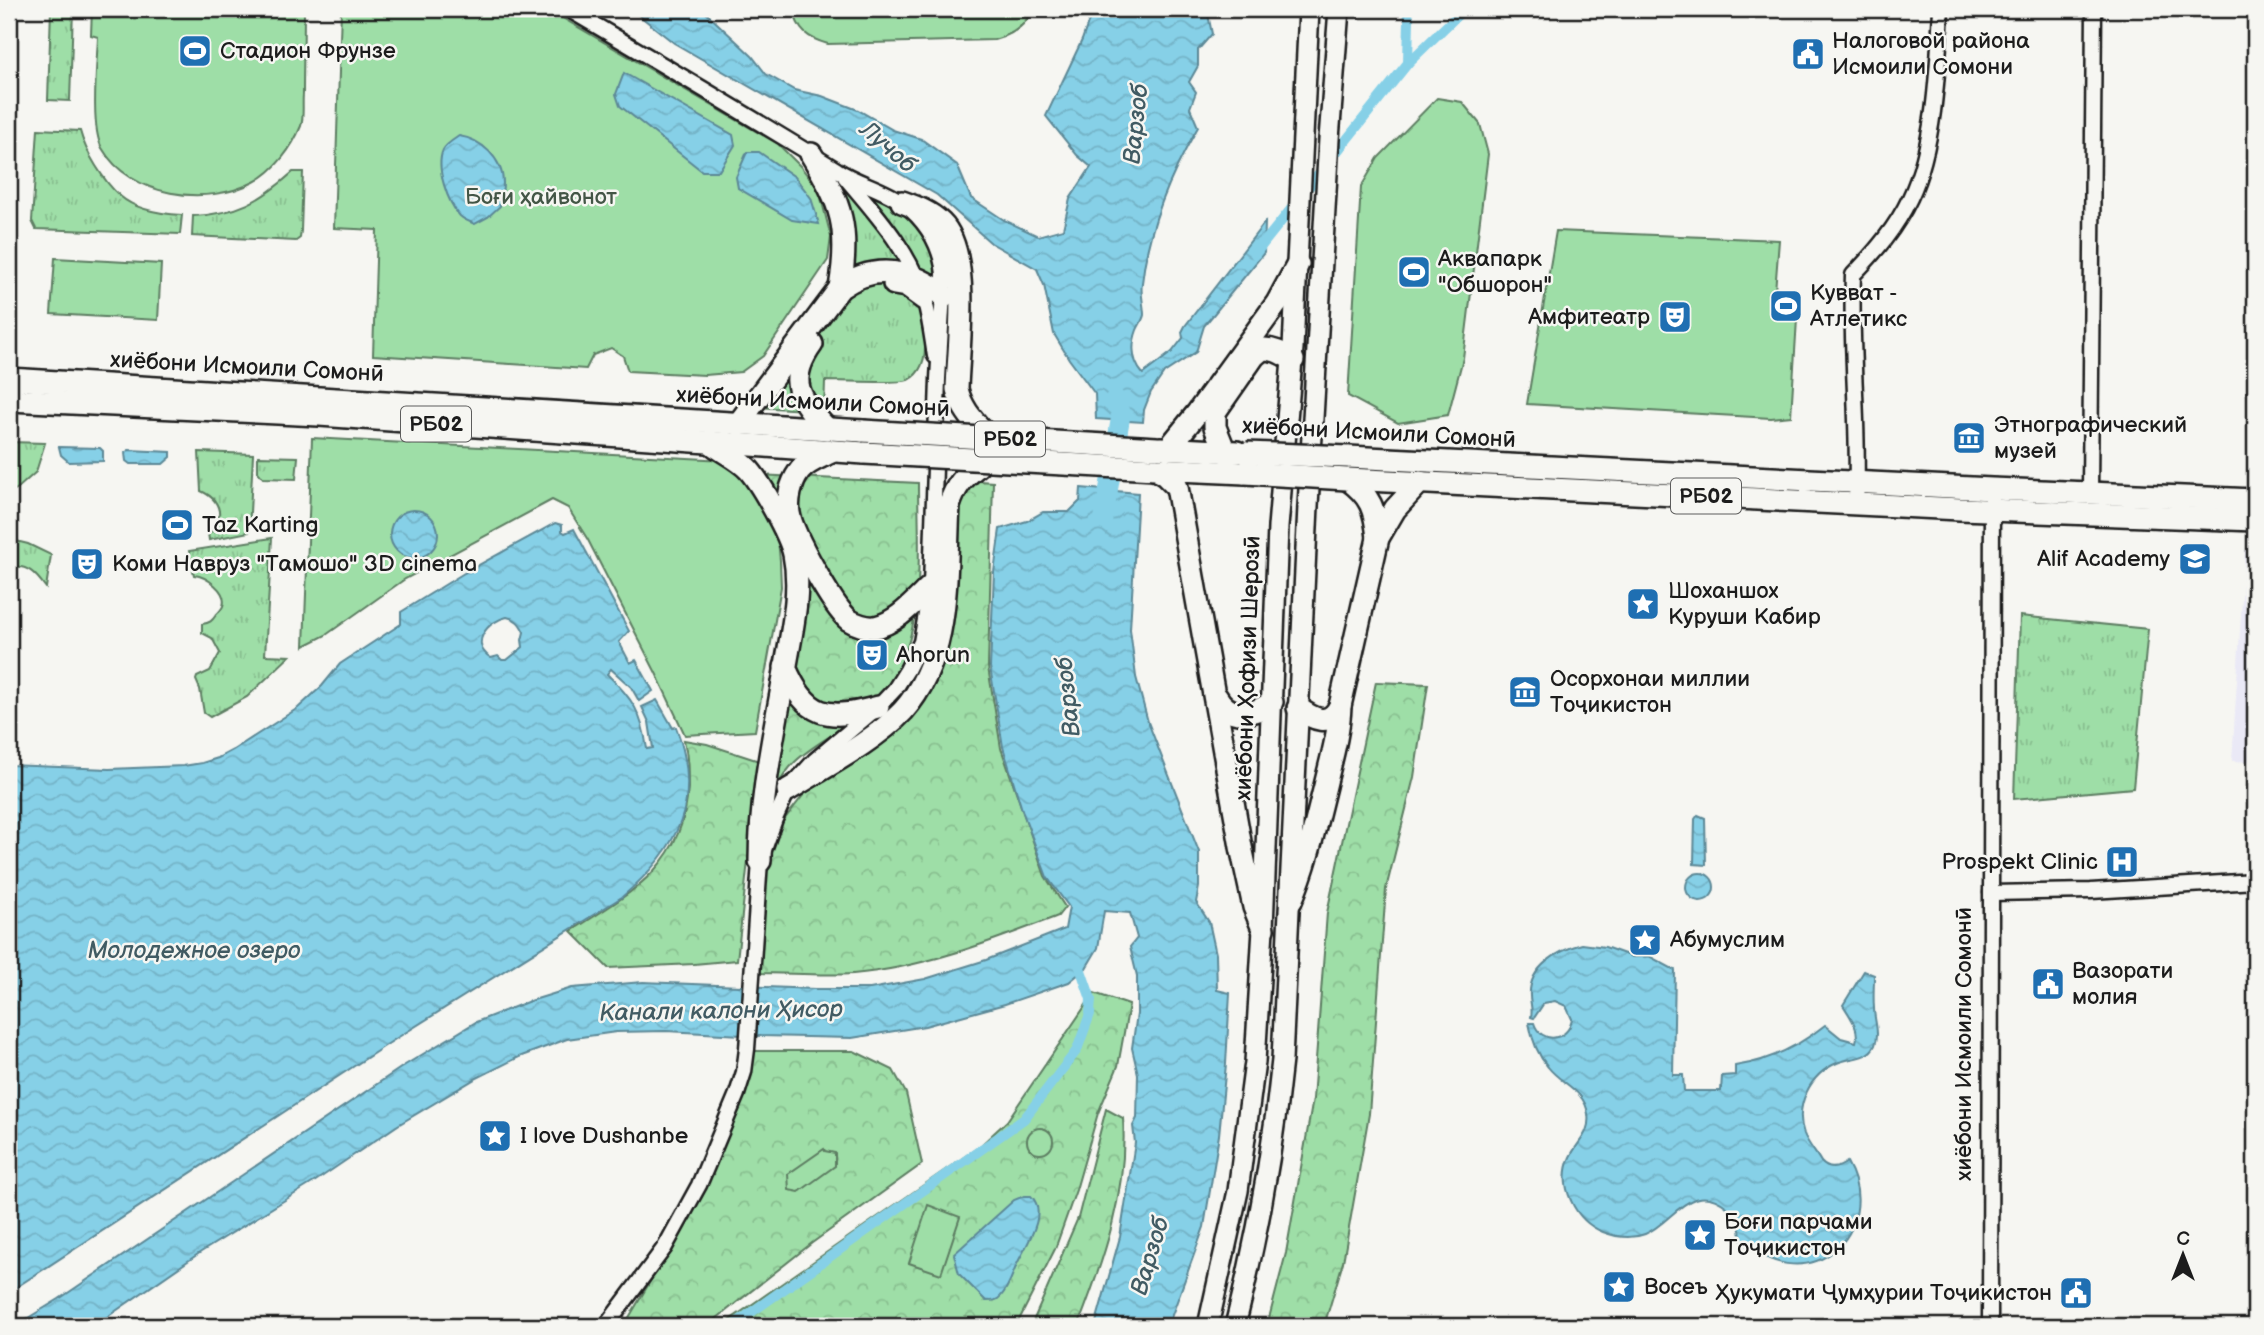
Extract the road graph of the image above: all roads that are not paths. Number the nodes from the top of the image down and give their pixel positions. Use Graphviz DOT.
graph roads {
  1 [pos="568,9"];
  2 [pos="1309,9"];
  3 [pos="1339,9"];
  4 [pos="1941,9"];
  5 [pos="2094,9"];
  6 [pos="811,154"];
  7 [pos="842,174"];
  8 [pos="902,202"];
  9 [pos="1298,264"];
  10 [pos="916,277"];
  11 [pos="840,288"];
  12 [pos="934,298"];
  13 [pos="1293,360"];
  14 [pos="9,379"];
  15 [pos="9,400"];
  16 [pos="738,424"];
  17 [pos="827,429"];
  18 [pos="988,437"];
  19 [pos="712,444"];
  20 [pos="833,451"];
  21 [pos="1160,455"];
  22 [pos="1239,459"];
  23 [pos="985,460"];
  24 [pos="1348,468"];
  25 [pos="1198,471"];
  26 [pos="1420,482"];
  27 [pos="1177,487"];
  28 [pos="1857,493"];
  29 [pos="2090,493"];
  30 [pos="1992,499"];
  31 [pos="2255,500"];
  32 [pos="2255,520"];
  33 [pos="1378,538"];
  34 [pos="931,586"];
  35 [pos="785,667"];
  36 [pos="1216,696"];
  37 [pos="1272,702"];
  38 [pos="878,706"];
  39 [pos="1340,706"];
  40 [pos="1298,708"];
  41 [pos="788,790"];
  42 [pos="760,861"];
  43 [pos="2255,881"];
  44 [pos="1991,893"];
  45 [pos="1291,901"];
  46 [pos="1263,929"];
  47 [pos="1260,986"];
  48 [pos="1287,988"];
  49 [pos="606,1326"];
  50 [pos="1208,1326"];
  51 [pos="1235,1326"];
  52 [pos="1990,1326"];
  1 -- 6 [label="street"];
  2 -- 9 [label="main road, хиёбони Ҳофизи Шерозӣ"];
  3 -- 40 [label="main road"];
  4 -- 28 [label="street"];
  5 -- 29 [label="street"];
  6 -- 7 [label="street"];
  6 -- 11 [label="highway"];
  7 -- 8 [label="street"];
  7 -- 10 [label="street"];
  8 -- 12 [label="street"];
  8 -- 18 [label="highway"];
  9 -- 13 [label="main road, хиёбони Ҳофизи Шерозӣ"];
  9 -- 21 [label="highway"];
  10 -- 11 [label="highway"];
  10 -- 12 [label="highway"];
  11 -- 16 [label="highway"];
  12 -- 17 [label="highway"];
  12 -- 34 [label="street"];
  13 -- 22 [label="highway"];
  13 -- 37 [label="main road, хиёбони Ҳофизи Шерозӣ"];
  14 -- 16 [label="highway, хиёбони Исмоили Сомонӣ / РБ02"];
  15 -- 19 [label="highway, хиёбони Исмоили Сомонӣ / РБ02"];
  16 -- 17 [label="highway, хиёбони Исмоили Сомонӣ / РБ02"];
  17 -- 18 [label="highway, хиёбони Исмоили Сомонӣ / РБ02, bridge"];
  18 -- 21 [label="highway, хиёбони Исмоили Сомонӣ / РБ02, bridge"];
  19 -- 20 [label="highway, хиёбони Исмоили Сомонӣ / РБ02"];
  19 -- 35 [label="highway"];
  20 -- 23 [label="highway, хиёбони Исмоили Сомонӣ / РБ02, bridge"];
  20 -- 34 [label="highway"];
  21 -- 22 [label="highway, хиёбони Исмоили Сомонӣ / РБ02"];
  21 -- 23 [label="highway, хиёбони Исмоили Сомонӣ / РБ02, bridge"];
  21 -- 25 [label="highway, хиёбони Исмоили Сомонӣ / РБ02"];
  21 -- 27 [label="highway"];
  22 -- 24 [label="highway, хиёбони Исмоили Сомонӣ / РБ02, bridge"];
  22 -- 25 [label="highway, хиёбони Исмоили Сомонӣ / РБ02"];
  23 -- 41 [label="highway"];
  24 -- 26 [label="highway, хиёбони Исмоили Сомонӣ / РБ02"];
  24 -- 28 [label="highway, хиёбони Исмоили Сомонӣ / РБ02"];
  24 -- 33 [label="highway"];
  25 -- 27 [label="highway"];
  26 -- 28 [label="highway, хиёбони Исмоили Сомонӣ / РБ02"];
  26 -- 33 [label="highway"];
  27 -- 36 [label="highway"];
  28 -- 30 [label="highway, хиёбони Исмоили Сомонӣ / РБ02"];
  29 -- 30 [label="highway, хиёбони Исмоили Сомонӣ / РБ02"];
  29 -- 31 [label="highway, хиёбони Исмоили Сомонӣ / РБ02"];
  30 -- 32 [label="highway, хиёбони Исмоили Сомонӣ / РБ02"];
  30 -- 44 [label="street, хиёбони Исмоили Сомонӣ"];
  33 -- 39 [label="highway"];
  34 -- 38 [label="street"];
  35 -- 38 [label="highway"];
  35 -- 42 [label="highway"];
  36 -- 37 [label="highway"];
  36 -- 46 [label="highway"];
  37 -- 46 [label="main road, хиёбони Ҳофизи Шерозӣ"];
  38 -- 41 [label="street"];
  39 -- 40 [label="highway"];
  39 -- 45 [label="highway"];
  40 -- 45 [label="main road"];
  41 -- 42 [label="street"];
  42 -- 49 [label="street"];
  43 -- 44 [label="street"];
  44 -- 52 [label="street, хиёбони Исмоили Сомонӣ"];
  45 -- 48 [label="main road"];
  46 -- 47 [label="main road, хиёбони Ҳофизи Шерозӣ"];
  47 -- 48 [label="main road"];
  47 -- 50 [label="main road, хиёбони Ҳофизи Шерозӣ"];
  48 -- 51 [label="main road"];
}
